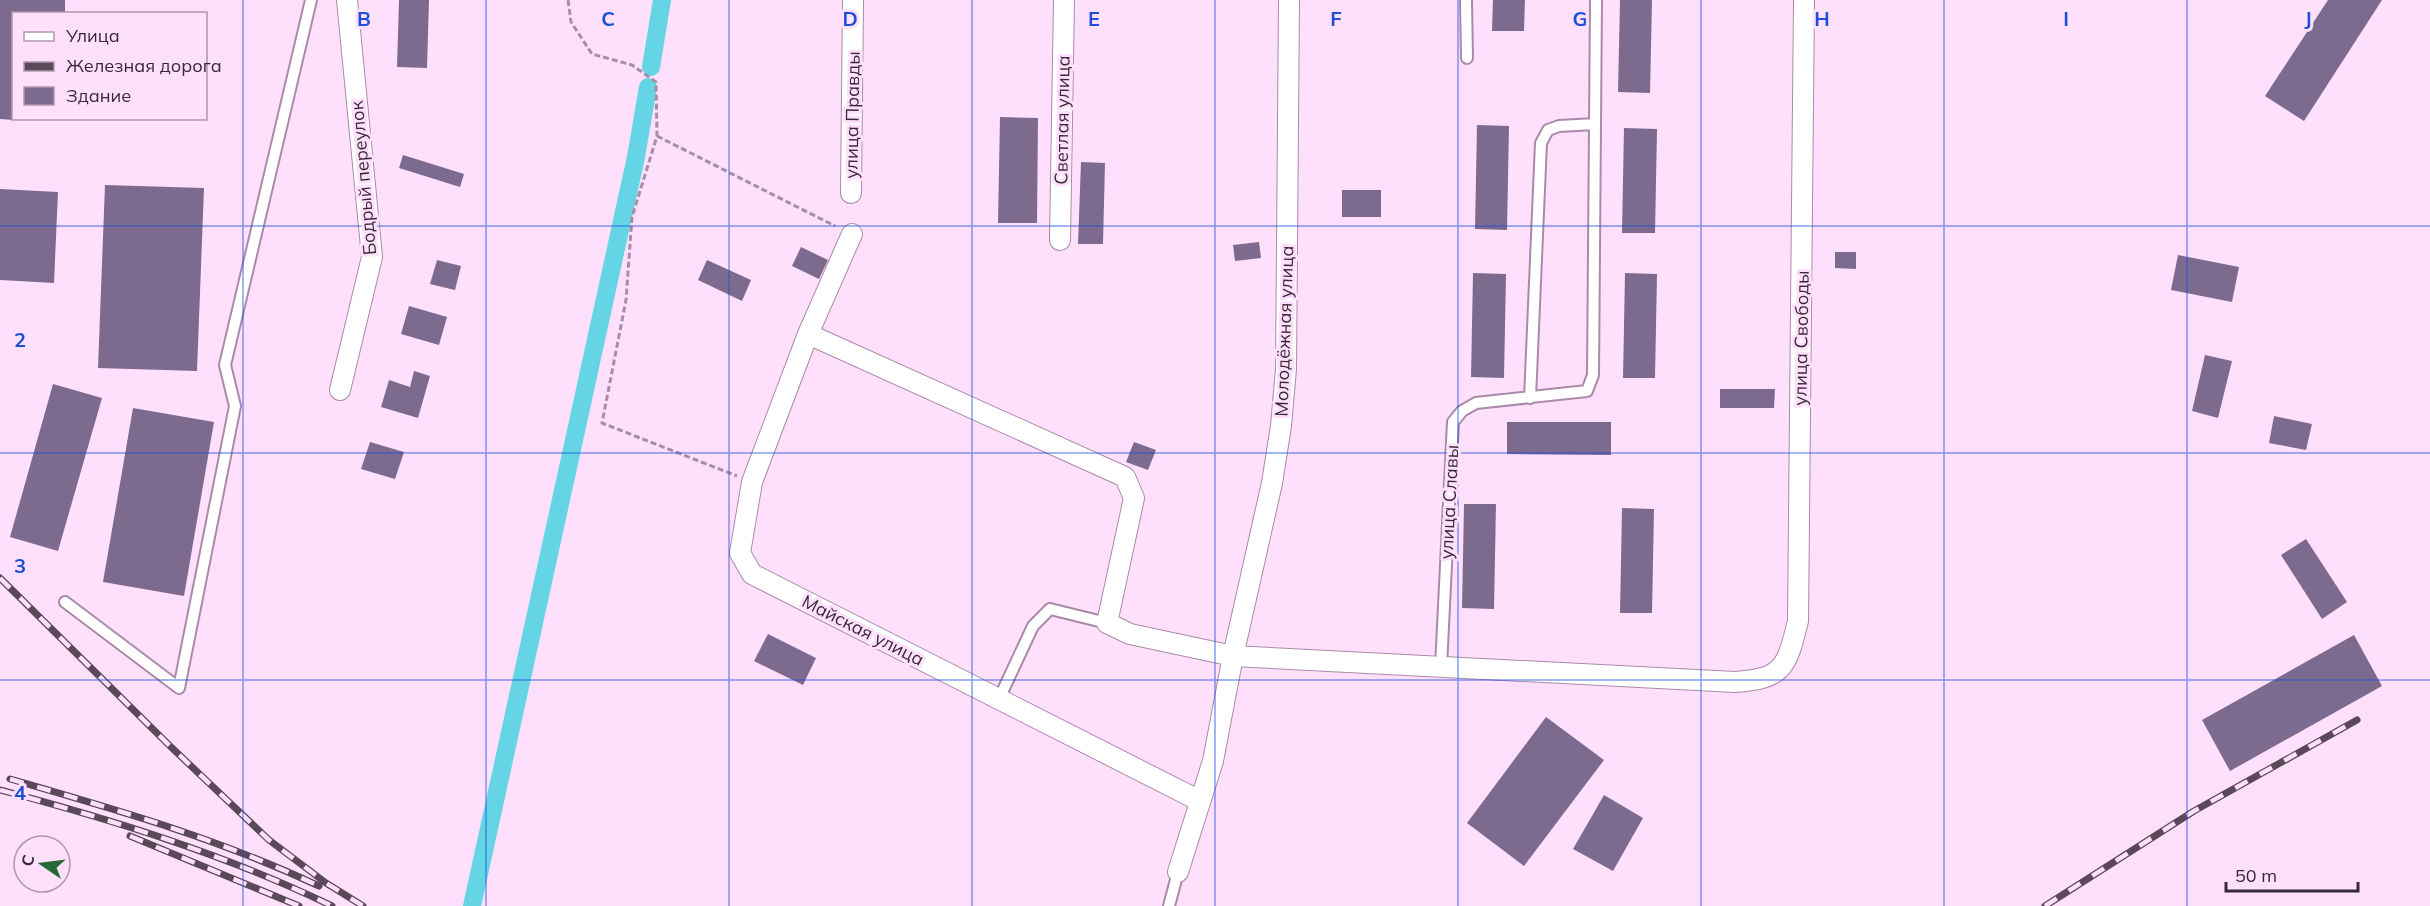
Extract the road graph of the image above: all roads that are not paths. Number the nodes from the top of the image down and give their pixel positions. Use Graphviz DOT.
graph roads {
  1 [pos="311,0"];
  2 [pos="348,0"];
  3 [pos="853,0"];
  4 [pos="1064,0"];
  5 [pos="1289,0"];
  6 [pos="1466,0"];
  7 [pos="1596,0"];
  8 [pos="1804,0"];
  9 [pos="1467,58"];
  10 [pos="1596,124"];
  11 [pos="851,194"];
  12 [pos="852,234"];
  13 [pos="1059,240"];
  14 [pos="808,334"];
  15 [pos="340,390"];
  16 [pos="1530,398"];
  17 [pos="65,602"];
  18 [pos="1107,623"];
  19 [pos="1233,656"];
  20 [pos="1441,667"];
  21 [pos="999,699"];
  22 [pos="1200,801"];
  23 [pos="1178,872"];
  24 [pos="1169,906"];
  1 -- 17 [label="lane"];
  2 -- 15 [label="street, Бодрый переулок"];
  3 -- 11 [label="street, улица Правды"];
  4 -- 13 [label="street, Светлая улица"];
  5 -- 19 [label="street, Молодёжная улица"];
  6 -- 9 [label="lane"];
  7 -- 10 [label="lane, улица Славы"];
  8 -- 20 [label="street, улица Свободы"];
  10 -- 16 [label="lane"];
  10 -- 16 [label="lane, улица Славы"];
  12 -- 14 [label="street, Майская улица"];
  14 -- 18 [label="street"];
  14 -- 21 [label="street, Майская улица"];
  16 -- 20 [label="lane, улица Славы"];
  18 -- 19 [label="street"];
  18 -- 21 [label="lane"];
  19 -- 20 [label="street"];
  19 -- 22 [label="street, Молодёжная улица"];
  21 -- 22 [label="street, Майская улица"];
  22 -- 23 [label="street, Молодёжная улица"];
  23 -- 24 [label="lane"];
}
